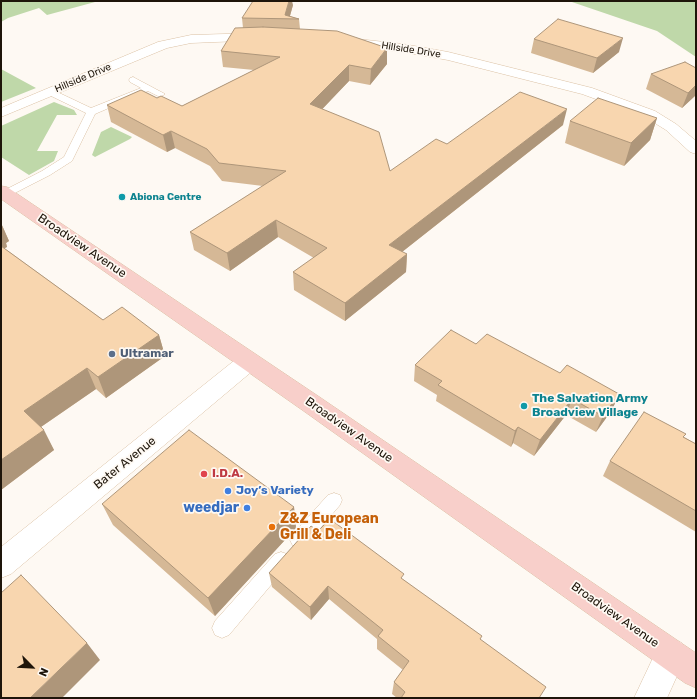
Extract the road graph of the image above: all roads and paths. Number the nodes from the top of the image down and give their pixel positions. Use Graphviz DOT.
graph roads {
  1 [pos="271,38"];
  2 [pos="331,41"];
  3 [pos="133,80"];
  4 [pos="148,88"];
  5 [pos="50,92"];
  6 [pos="160,94"];
  7 [pos="91,112"];
  8 [pos="1,113"];
  9 [pos="696,149"];
  10 [pos="3,192"];
  11 [pos="248,362"];
  12 [pos="334,500"];
  13 [pos="1,565"];
  14 [pos="222,628"];
  15 [pos="671,654"];
  16 [pos="696,672"];
  17 [pos="650,698"];
  1 -- 5 [label="street, Hillside Drive"];
  2 -- 9 [label="street, Hillside Drive"];
  3 -- 4 [label="lane"];
  4 -- 6 [label="lane"];
  4 -- 7 [label="lane"];
  5 -- 7 [label="lane"];
  5 -- 8 [label="street, Hillside Drive"];
  7 -- 10 [label="lane"];
  10 -- 11 [label="main road, Broadview Avenue"];
  11 -- 13 [label="street, Bater Avenue"];
  11 -- 15 [label="main road, Broadview Avenue"];
  12 -- 14 [label="lane"];
  15 -- 16 [label="main road, Broadview Avenue"];
  15 -- 17 [label="street"];
}
